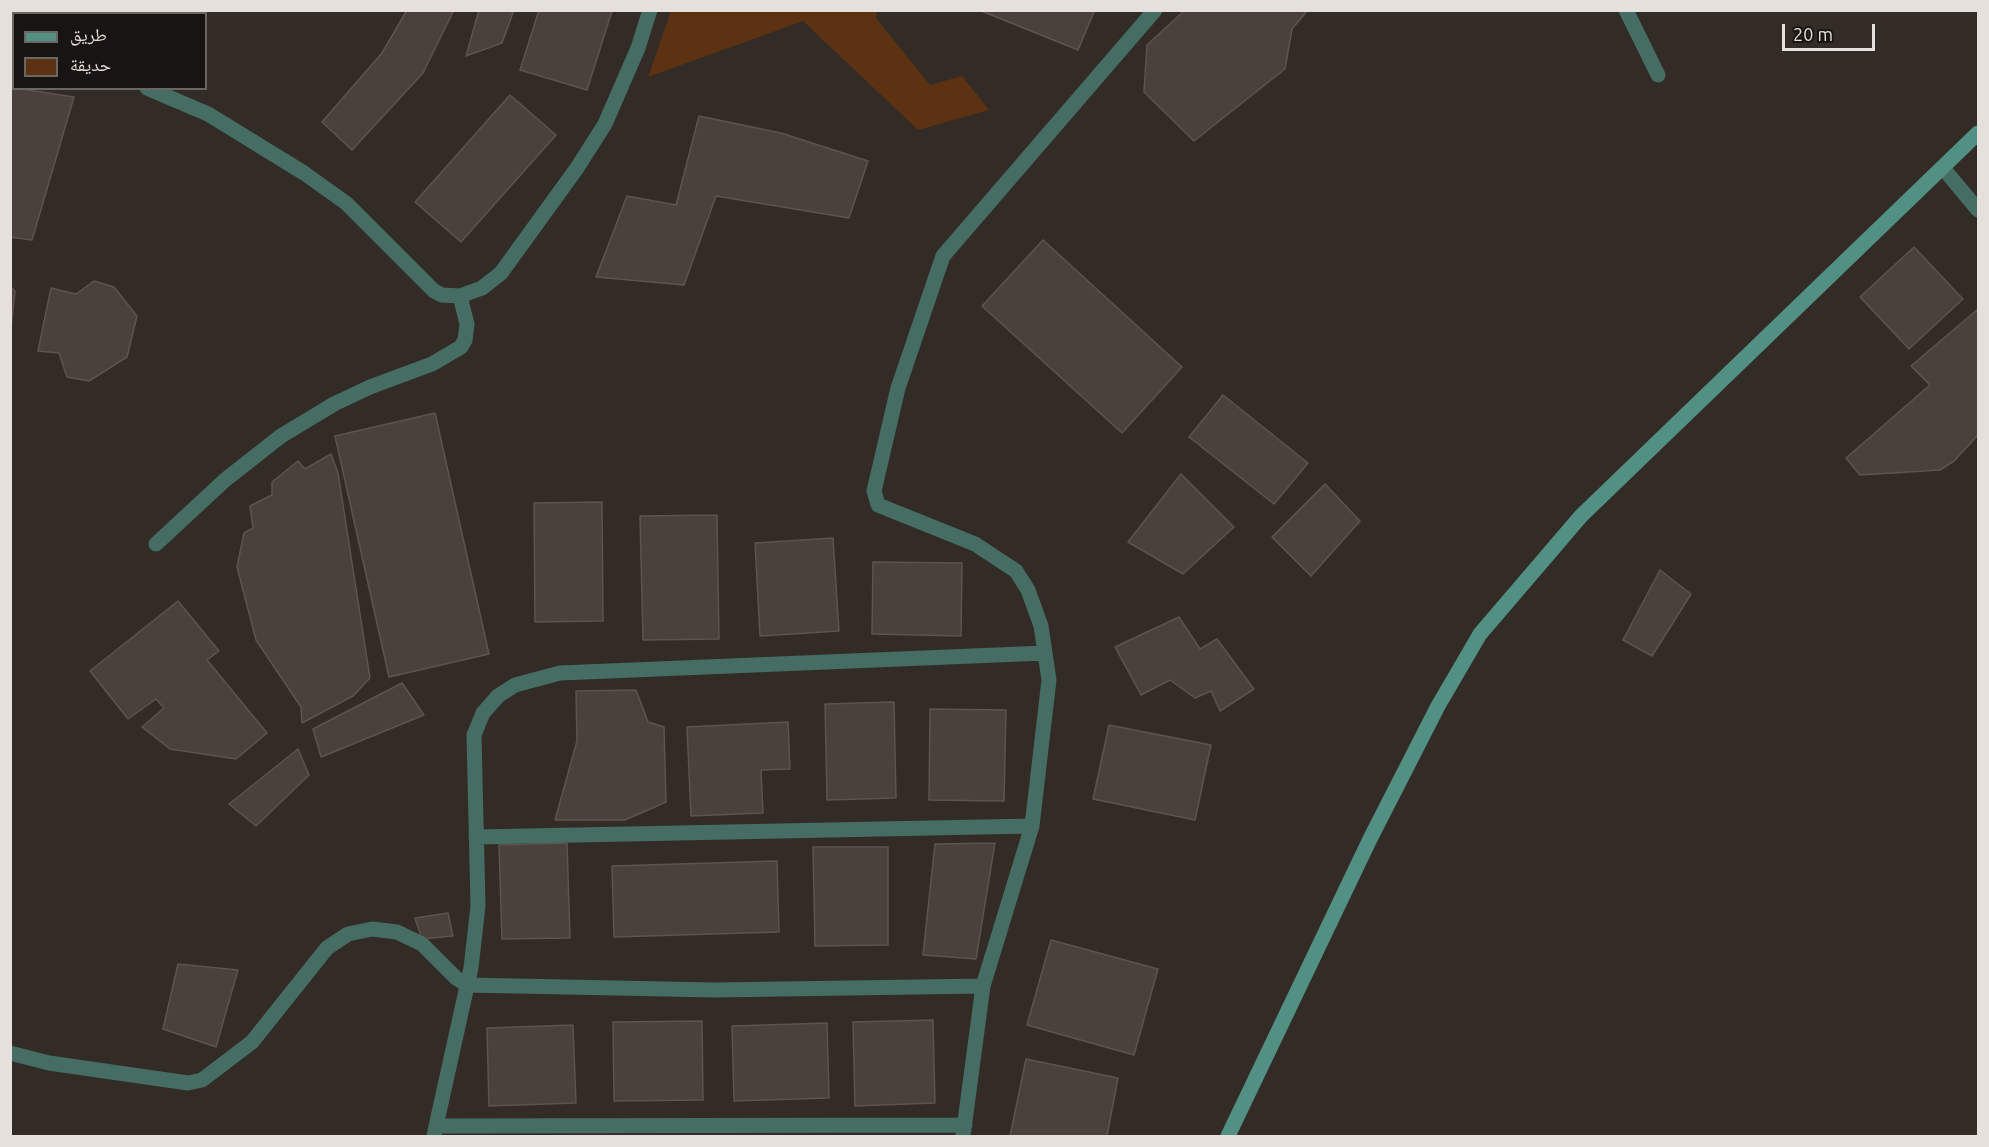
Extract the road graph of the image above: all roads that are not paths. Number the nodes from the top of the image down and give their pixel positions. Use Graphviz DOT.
graph roads {
  1 [pos="650,10"];
  2 [pos="1155,10"];
  3 [pos="1626,10"];
  4 [pos="1658,75"];
  5 [pos="152,90"];
  6 [pos="1978,133"];
  7 [pos="1943,168"];
  8 [pos="1978,210"];
  9 [pos="460,296"];
  10 [pos="156,544"];
  11 [pos="1045,653"];
  12 [pos="1032,826"];
  13 [pos="476,837"];
  14 [pos="467,985"];
  15 [pos="983,986"];
  16 [pos="10,1053"];
  17 [pos="435,1131"];
  18 [pos="964,1131"];
  19 [pos="1228,1137"];
  1 -- 9 [label="street"];
  2 -- 11 [label="street"];
  3 -- 4 [label="street"];
  5 -- 9 [label="street"];
  6 -- 7 [label="main road"];
  7 -- 8 [label="street"];
  7 -- 19 [label="main road"];
  9 -- 10 [label="street"];
  11 -- 12 [label="street"];
  11 -- 13 [label="street"];
  12 -- 13 [label="street"];
  12 -- 15 [label="street"];
  13 -- 14 [label="street"];
  14 -- 15 [label="street"];
  14 -- 16 [label="street"];
  14 -- 17 [label="street"];
  15 -- 18 [label="street"];
  17 -- 18 [label="street"];
}
